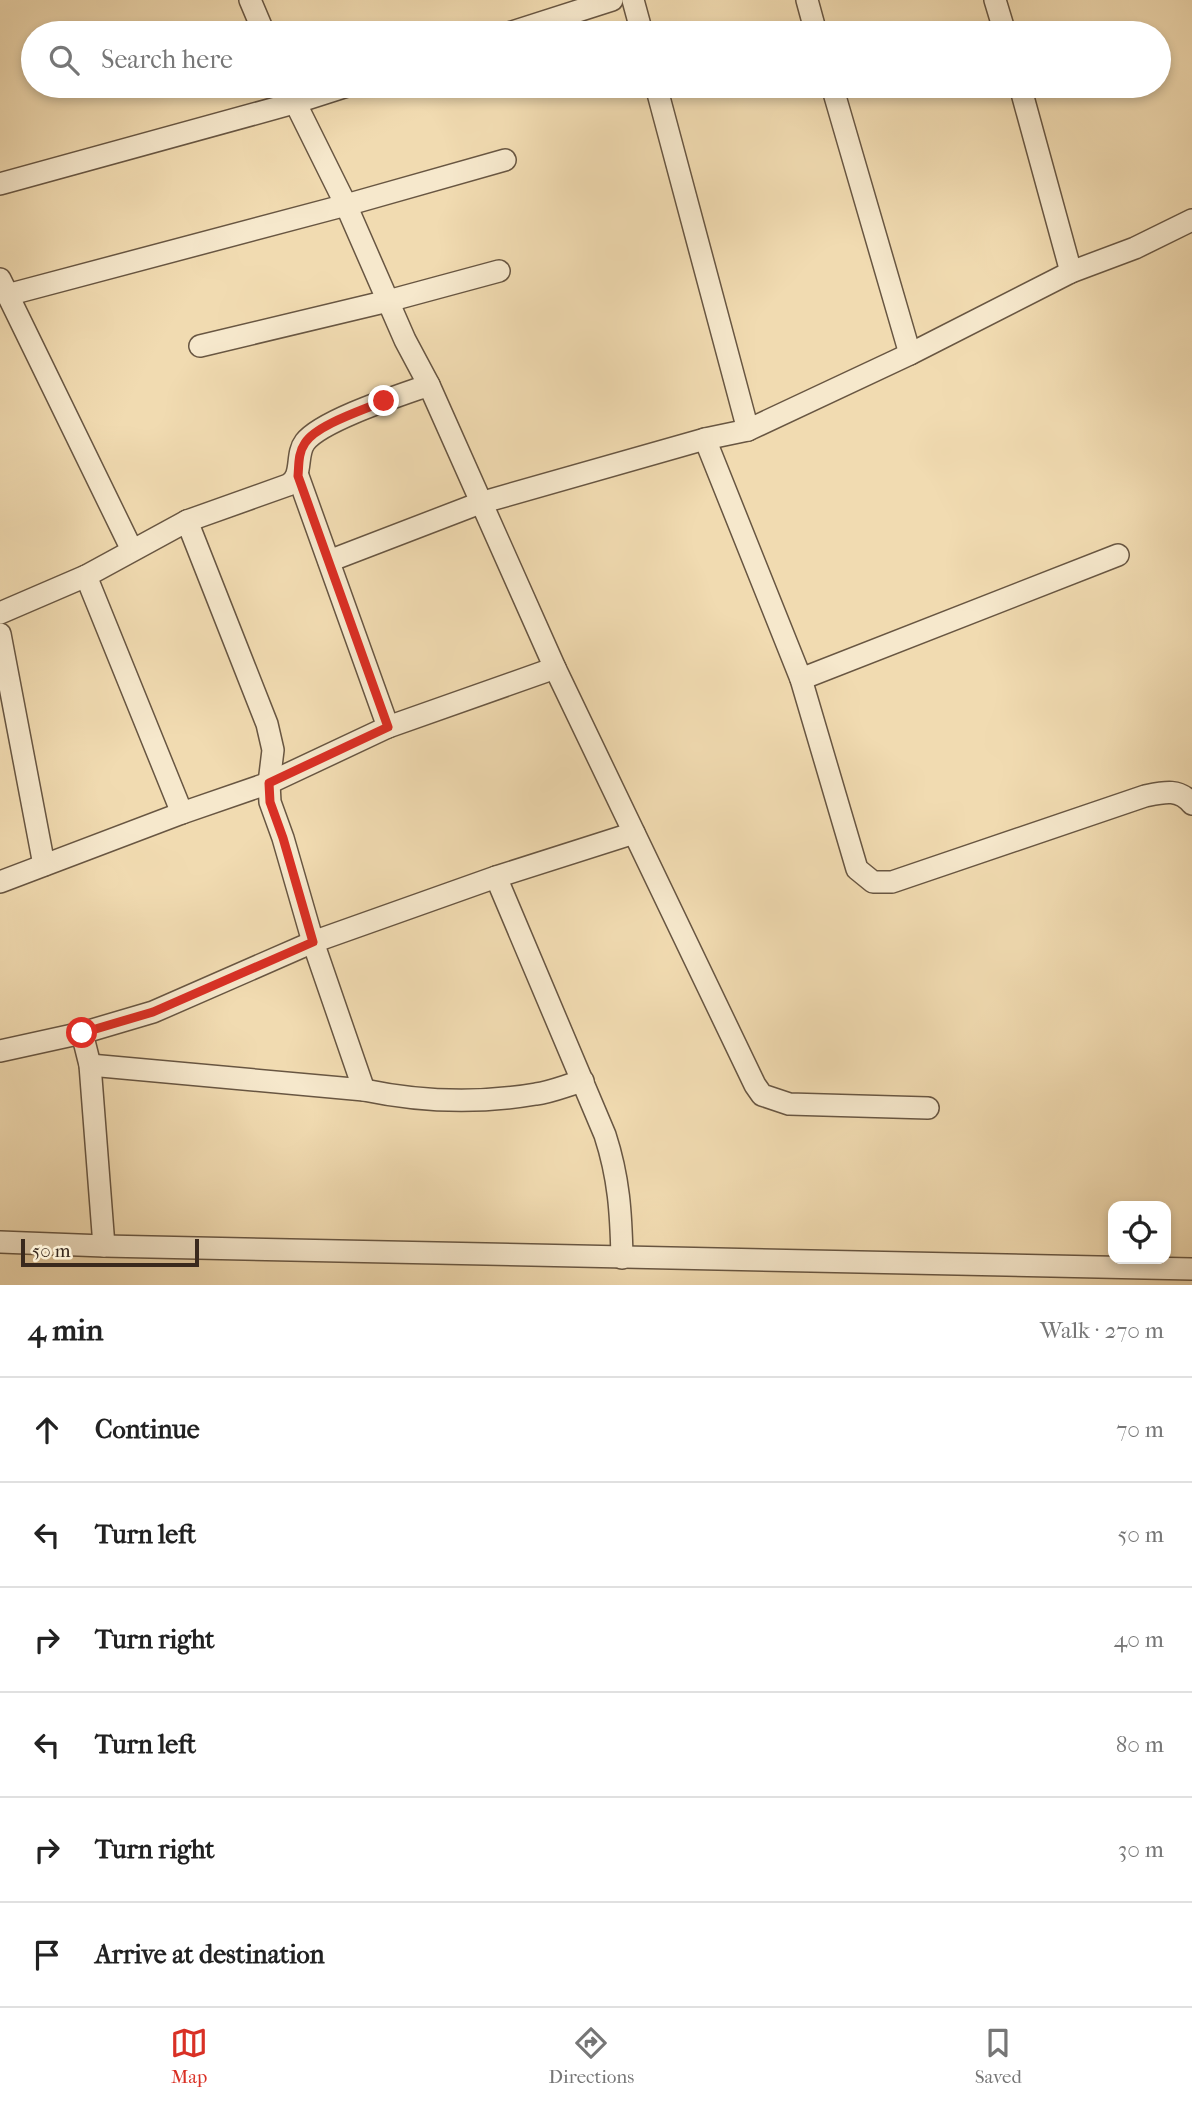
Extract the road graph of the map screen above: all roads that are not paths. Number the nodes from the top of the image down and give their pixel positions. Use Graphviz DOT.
graph roads {
  1 [pos="250,0"];
  2 [pos="612,0"];
  3 [pos="633,0"];
  4 [pos="807,0"];
  5 [pos="995,0"];
  6 [pos="259,21"];
  7 [pos="546,21"];
  8 [pos="639,21"];
  9 [pos="813,21"];
  10 [pos="1001,21"];
  11 [pos="277,98"];
  12 [pos="292,98"];
  13 [pos="659,98"];
  14 [pos="835,98"];
  15 [pos="1023,98"];
  16 [pos="505,160"];
  17 [pos="0,184"];
  18 [pos="346,205"];
  19 [pos="1192,220"];
  20 [pos="499,271"];
  21 [pos="1071,272"];
  22 [pos="4,287"];
  23 [pos="388,301"];
  24 [pos="200,346"];
  25 [pos="910,354"];
  26 [pos="429,385"];
  27 [pos="748,430"];
  28 [pos="705,439"];
  29 [pos="298,476"];
  30 [pos="480,503"];
  31 [pos="187,522"];
  32 [pos="132,550"];
  33 [pos="1118,555"];
  34 [pos="329,561"];
  35 [pos="86,576"];
  36 [pos="0,613"];
  37 [pos="0,634"];
  38 [pos="555,668"];
  39 [pos="800,679"];
  40 [pos="388,727"];
  41 [pos="269,783"];
  42 [pos="1192,804"];
  43 [pos="182,813"];
  44 [pos="634,833"];
  45 [pos="44,865"];
  46 [pos="496,877"];
  47 [pos="0,883"];
  48 [pos="313,942"];
  49 [pos="82,1033"];
  50 [pos="0,1051"];
  51 [pos="90,1065"];
  52 [pos="583,1081"];
  53 [pos="364,1090"];
  54 [pos="929,1108"];
  55 [pos="0,1242"];
  56 [pos="104,1246"];
  57 [pos="622,1258"];
  58 [pos="1192,1269"];
  1 -- 6 [label="street"];
  2 -- 7 [label="street"];
  3 -- 8 [label="street"];
  4 -- 9 [label="street"];
  5 -- 10 [label="street"];
  11 -- 17 [label="street"];
  12 -- 18 [label="street"];
  13 -- 27 [label="street"];
  14 -- 25 [label="street"];
  15 -- 21 [label="street"];
  16 -- 18 [label="street"];
  18 -- 22 [label="street"];
  18 -- 23 [label="street"];
  19 -- 21 [label="street"];
  20 -- 23 [label="street"];
  21 -- 25 [label="street"];
  22 -- 32 [label="street"];
  23 -- 24 [label="street"];
  23 -- 26 [label="street"];
  25 -- 27 [label="street"];
  26 -- 29 [label="street"];
  26 -- 30 [label="street"];
  27 -- 28 [label="street"];
  28 -- 30 [label="street"];
  28 -- 39 [label="street"];
  29 -- 31 [label="street"];
  29 -- 34 [label="street"];
  30 -- 34 [label="street"];
  30 -- 38 [label="street"];
  31 -- 32 [label="street"];
  31 -- 41 [label="street"];
  32 -- 35 [label="street"];
  33 -- 39 [label="street"];
  34 -- 40 [label="street"];
  35 -- 36 [label="street"];
  35 -- 43 [label="street"];
  37 -- 45 [label="street"];
  38 -- 40 [label="street"];
  38 -- 44 [label="street"];
  39 -- 42 [label="street"];
  40 -- 41 [label="street"];
  41 -- 43 [label="street"];
  41 -- 48 [label="street"];
  43 -- 45 [label="street"];
  44 -- 46 [label="street"];
  44 -- 54 [label="street"];
  45 -- 47 [label="street"];
  46 -- 48 [label="street"];
  46 -- 52 [label="street"];
  48 -- 49 [label="street"];
  48 -- 53 [label="street"];
  49 -- 50 [label="street"];
  49 -- 51 [label="street"];
  51 -- 53 [label="street"];
  51 -- 56 [label="street"];
  52 -- 53 [label="street"];
  52 -- 57 [label="street"];
  55 -- 56 [label="street"];
  56 -- 57 [label="street"];
  57 -- 58 [label="street"];
}
